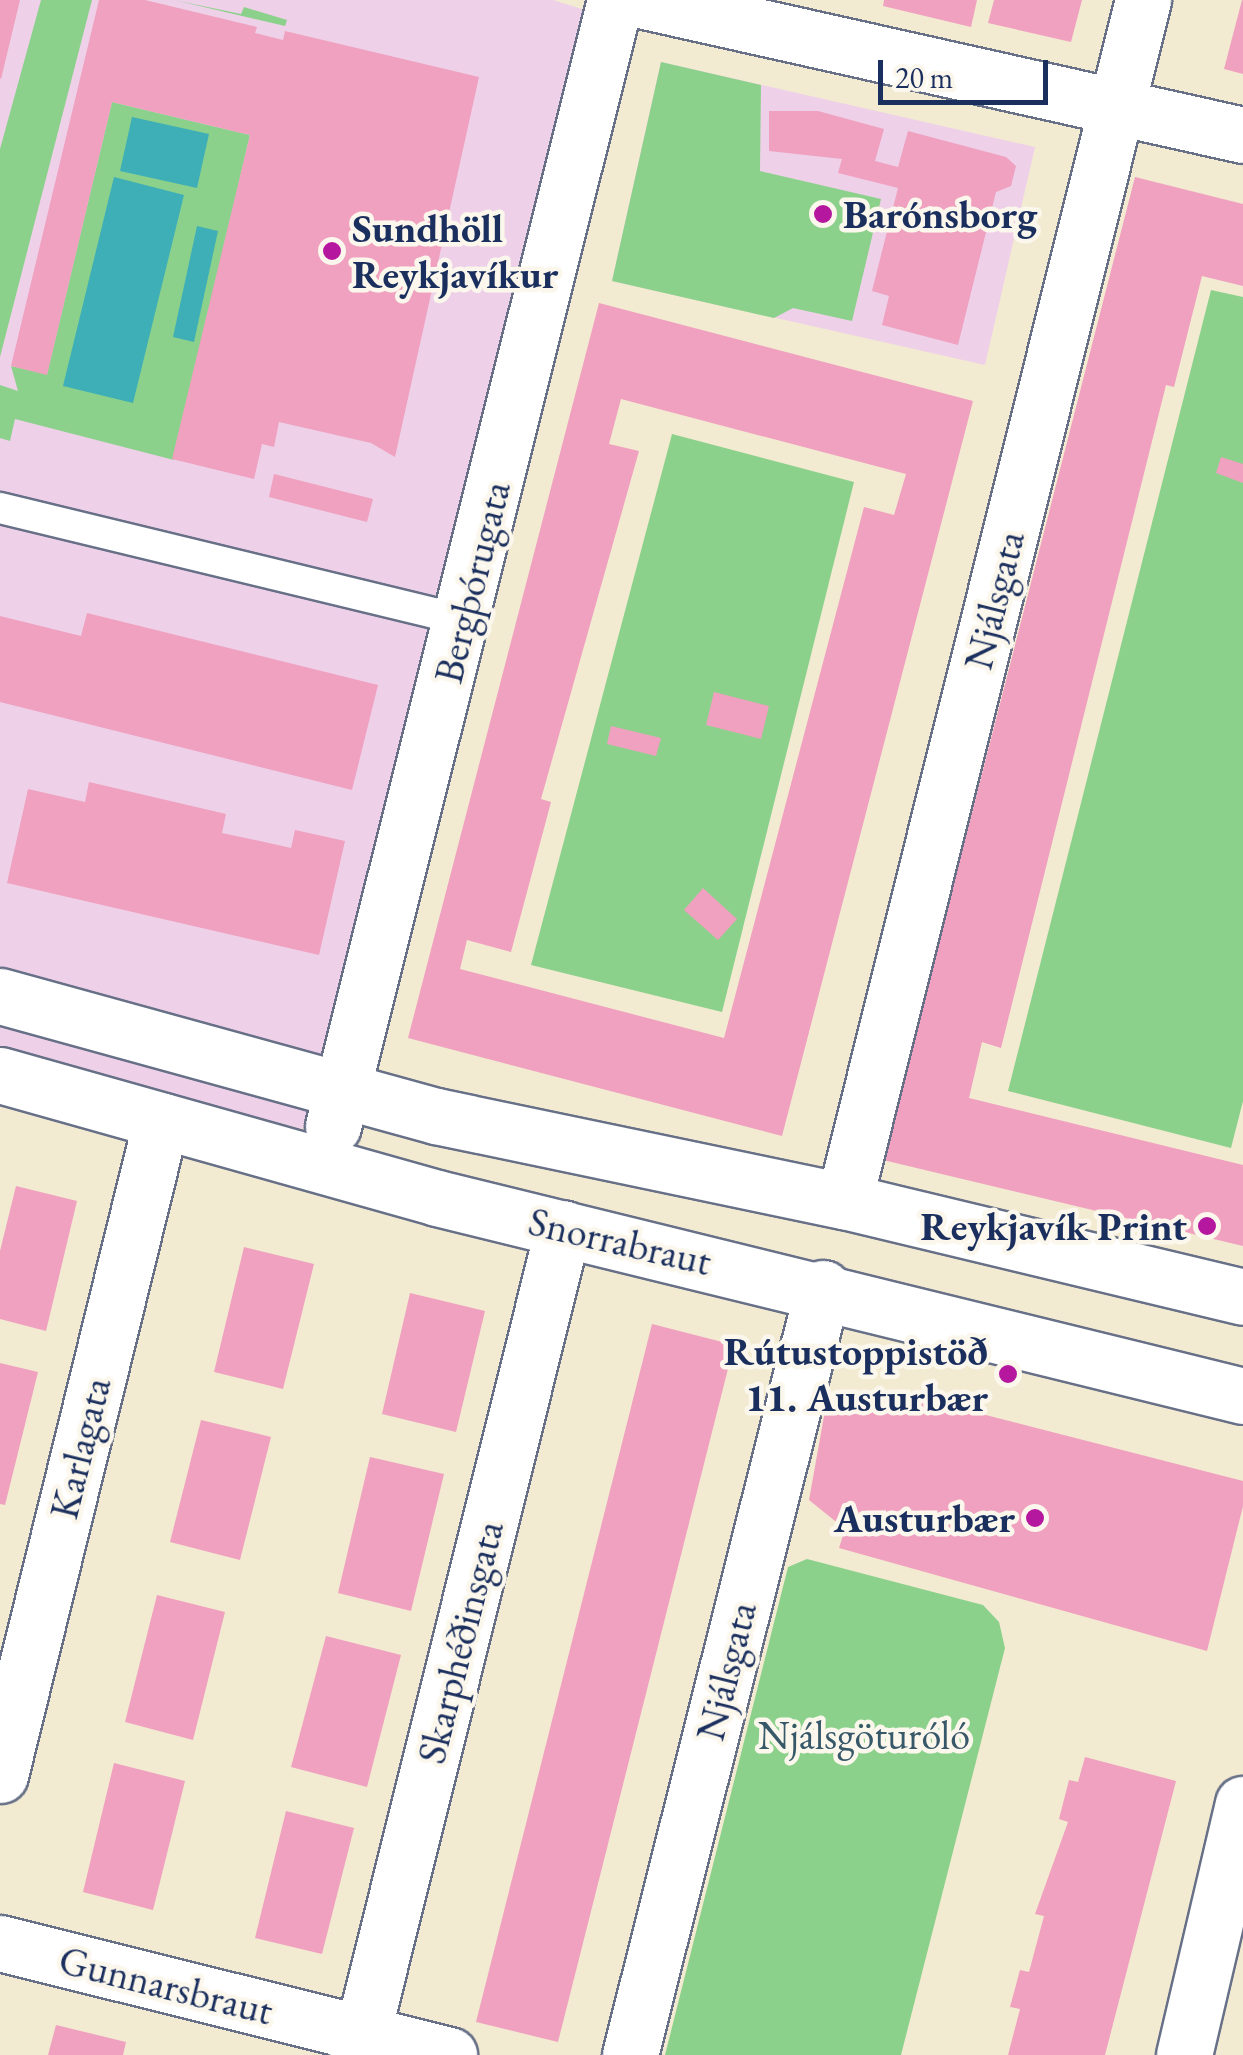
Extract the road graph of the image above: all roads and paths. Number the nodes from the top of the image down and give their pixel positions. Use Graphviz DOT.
graph roads {
  1 [pos="614,0"];
  2 [pos="640,0"];
  3 [pos="1143,0"];
  4 [pos="1116,107"];
  5 [pos="1243,135"];
  6 [pos="0,508"];
  7 [pos="463,620"];
  8 [pos="0,996"];
  9 [pos="0,1075"];
  10 [pos="343,1090"];
  11 [pos="161,1121"];
  12 [pos="323,1163"];
  13 [pos="844,1200"];
  14 [pos="563,1228"];
  15 [pos="823,1288"];
  16 [pos="1243,1297"];
  17 [pos="1243,1396"];
  18 [pos="0,1776"];
  19 [pos="1243,1804"];
  20 [pos="0,1942"];
  21 [pos="360,2044"];
  22 [pos="450,2055"];
  23 [pos="630,2055"];
  24 [pos="1184,2055"];
  1 -- 7 [label="street, Bergþórugata"];
  2 -- 4 [label="street"];
  3 -- 4 [label="street, Njálsgata"];
  4 -- 5 [label="street"];
  4 -- 13 [label="street, Njálsgata"];
  6 -- 7 [label="lane"];
  7 -- 10 [label="street, Bergþórugata"];
  8 -- 10 [label="street, Snorrabraut"];
  9 -- 11 [label="street, Snorrabraut"];
  10 -- 12 [label="street, Bergþórugata"];
  10 -- 13 [label="street, Snorrabraut"];
  11 -- 12 [label="street, Snorrabraut"];
  11 -- 18 [label="street, Karlagata"];
  12 -- 14 [label="street, Snorrabraut"];
  13 -- 16 [label="street, Snorrabraut"];
  14 -- 15 [label="street, Snorrabraut"];
  14 -- 21 [label="street, Skarphéðinsgata"];
  15 -- 17 [label="street, Snorrabraut"];
  15 -- 23 [label="street, Njálsgata"];
  19 -- 24 [label="street"];
  20 -- 21 [label="street, Gunnarsbraut"];
  21 -- 22 [label="street, Gunnarsbraut"];
}
